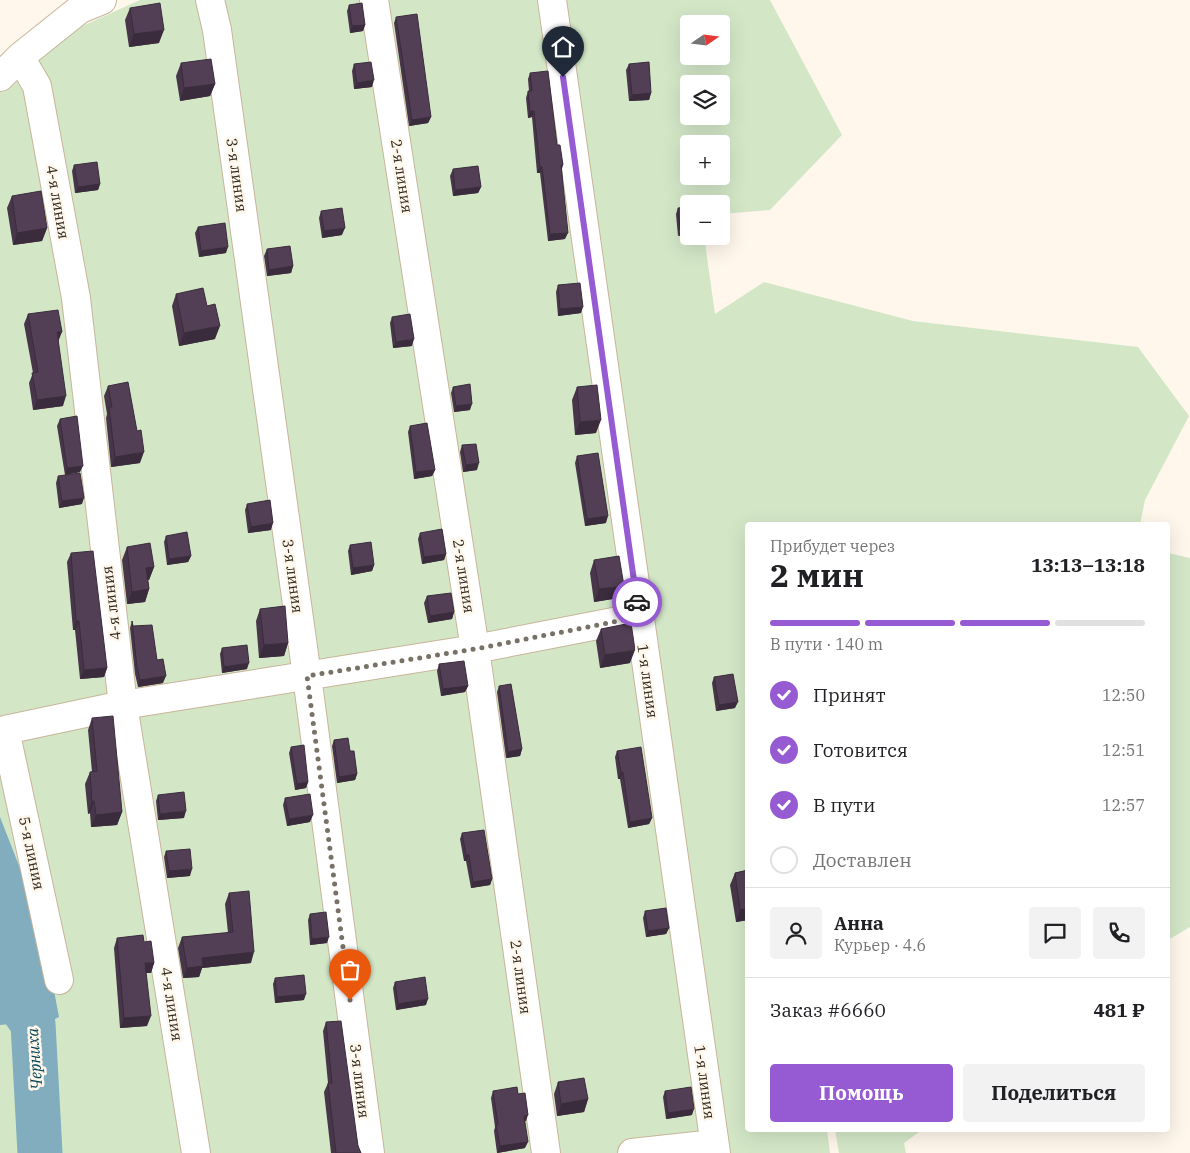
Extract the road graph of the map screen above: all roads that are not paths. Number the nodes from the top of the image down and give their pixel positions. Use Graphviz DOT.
graph roads {
  1 [pos="102,0"];
  2 [pos="210,0"];
  3 [pos="374,0"];
  4 [pos="552,0"];
  5 [pos="20,57"];
  6 [pos="0,77"];
  7 [pos="639,617"];
  8 [pos="475,649"];
  9 [pos="307,676"];
  10 [pos="123,705"];
  11 [pos="2,731"];
  12 [pos="59,980"];
  13 [pos="715,1148"];
  14 [pos="196,1153"];
  15 [pos="370,1153"];
  16 [pos="546,1153"];
  17 [pos="632,1153"];
  1 -- 5 [label="lane"];
  2 -- 9 [label="lane, 3-я линия"];
  3 -- 8 [label="lane, 2-я линия"];
  4 -- 7 [label="lane, 1-я линия"];
  5 -- 6 [label="lane"];
  5 -- 10 [label="lane, 4-я линия"];
  7 -- 8 [label="lane"];
  7 -- 13 [label="lane, 1-я линия"];
  8 -- 9 [label="lane"];
  8 -- 16 [label="lane, 2-я линия"];
  9 -- 10 [label="lane"];
  9 -- 15 [label="lane, 3-я линия"];
  10 -- 11 [label="lane"];
  10 -- 14 [label="lane, 4-я линия"];
  11 -- 12 [label="lane, 5-я линия"];
  13 -- 17 [label="lane"];
}
